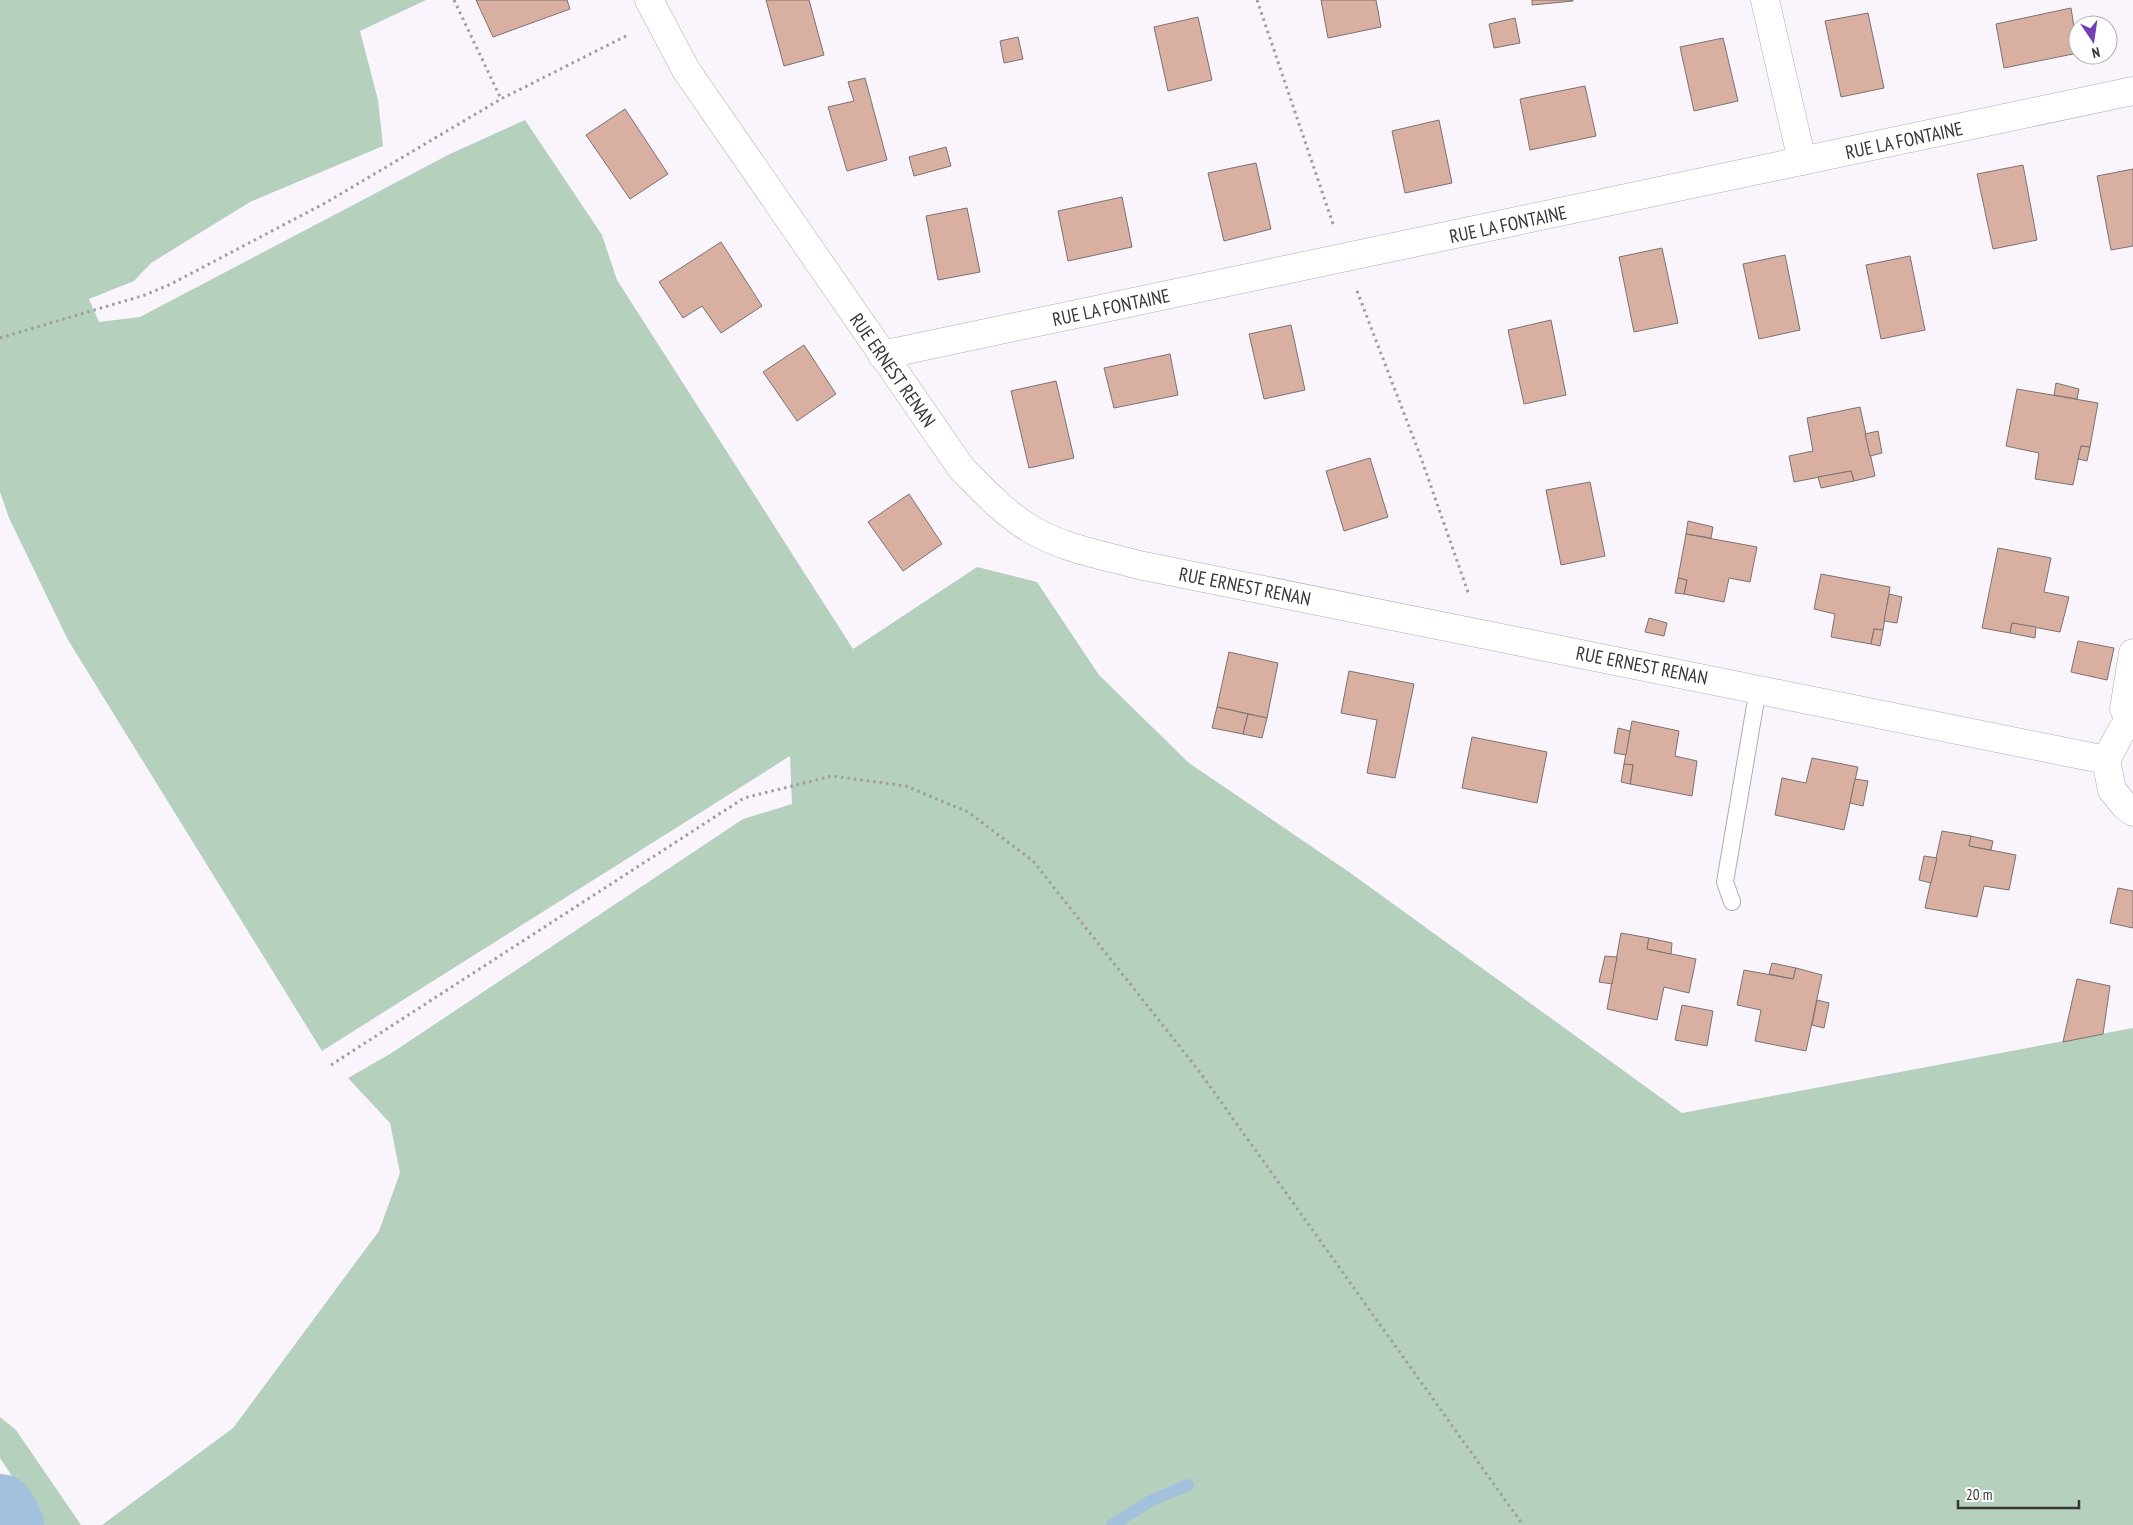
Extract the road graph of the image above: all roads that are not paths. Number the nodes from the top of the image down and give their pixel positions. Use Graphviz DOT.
graph roads {
  1 [pos="1765,0"];
  2 [pos="653,10"];
  3 [pos="2133,91"];
  4 [pos="1802,161"];
  5 [pos="882,355"];
  6 [pos="2133,653"];
  7 [pos="1758,688"];
  8 [pos="2132,719"];
  9 [pos="2106,760"];
  10 [pos="2133,812"];
  11 [pos="1732,902"];
  1 -- 4 [label="street"];
  2 -- 5 [label="street, RUE ERNEST RENAN"];
  3 -- 4 [label="street, RUE LA FONTAINE"];
  4 -- 5 [label="street, RUE LA FONTAINE"];
  5 -- 7 [label="street, RUE ERNEST RENAN"];
  6 -- 8 [label="street"];
  7 -- 9 [label="street, RUE ERNEST RENAN"];
  7 -- 11 [label="lane"];
  8 -- 9 [label="street"];
  9 -- 10 [label="street"];
}
